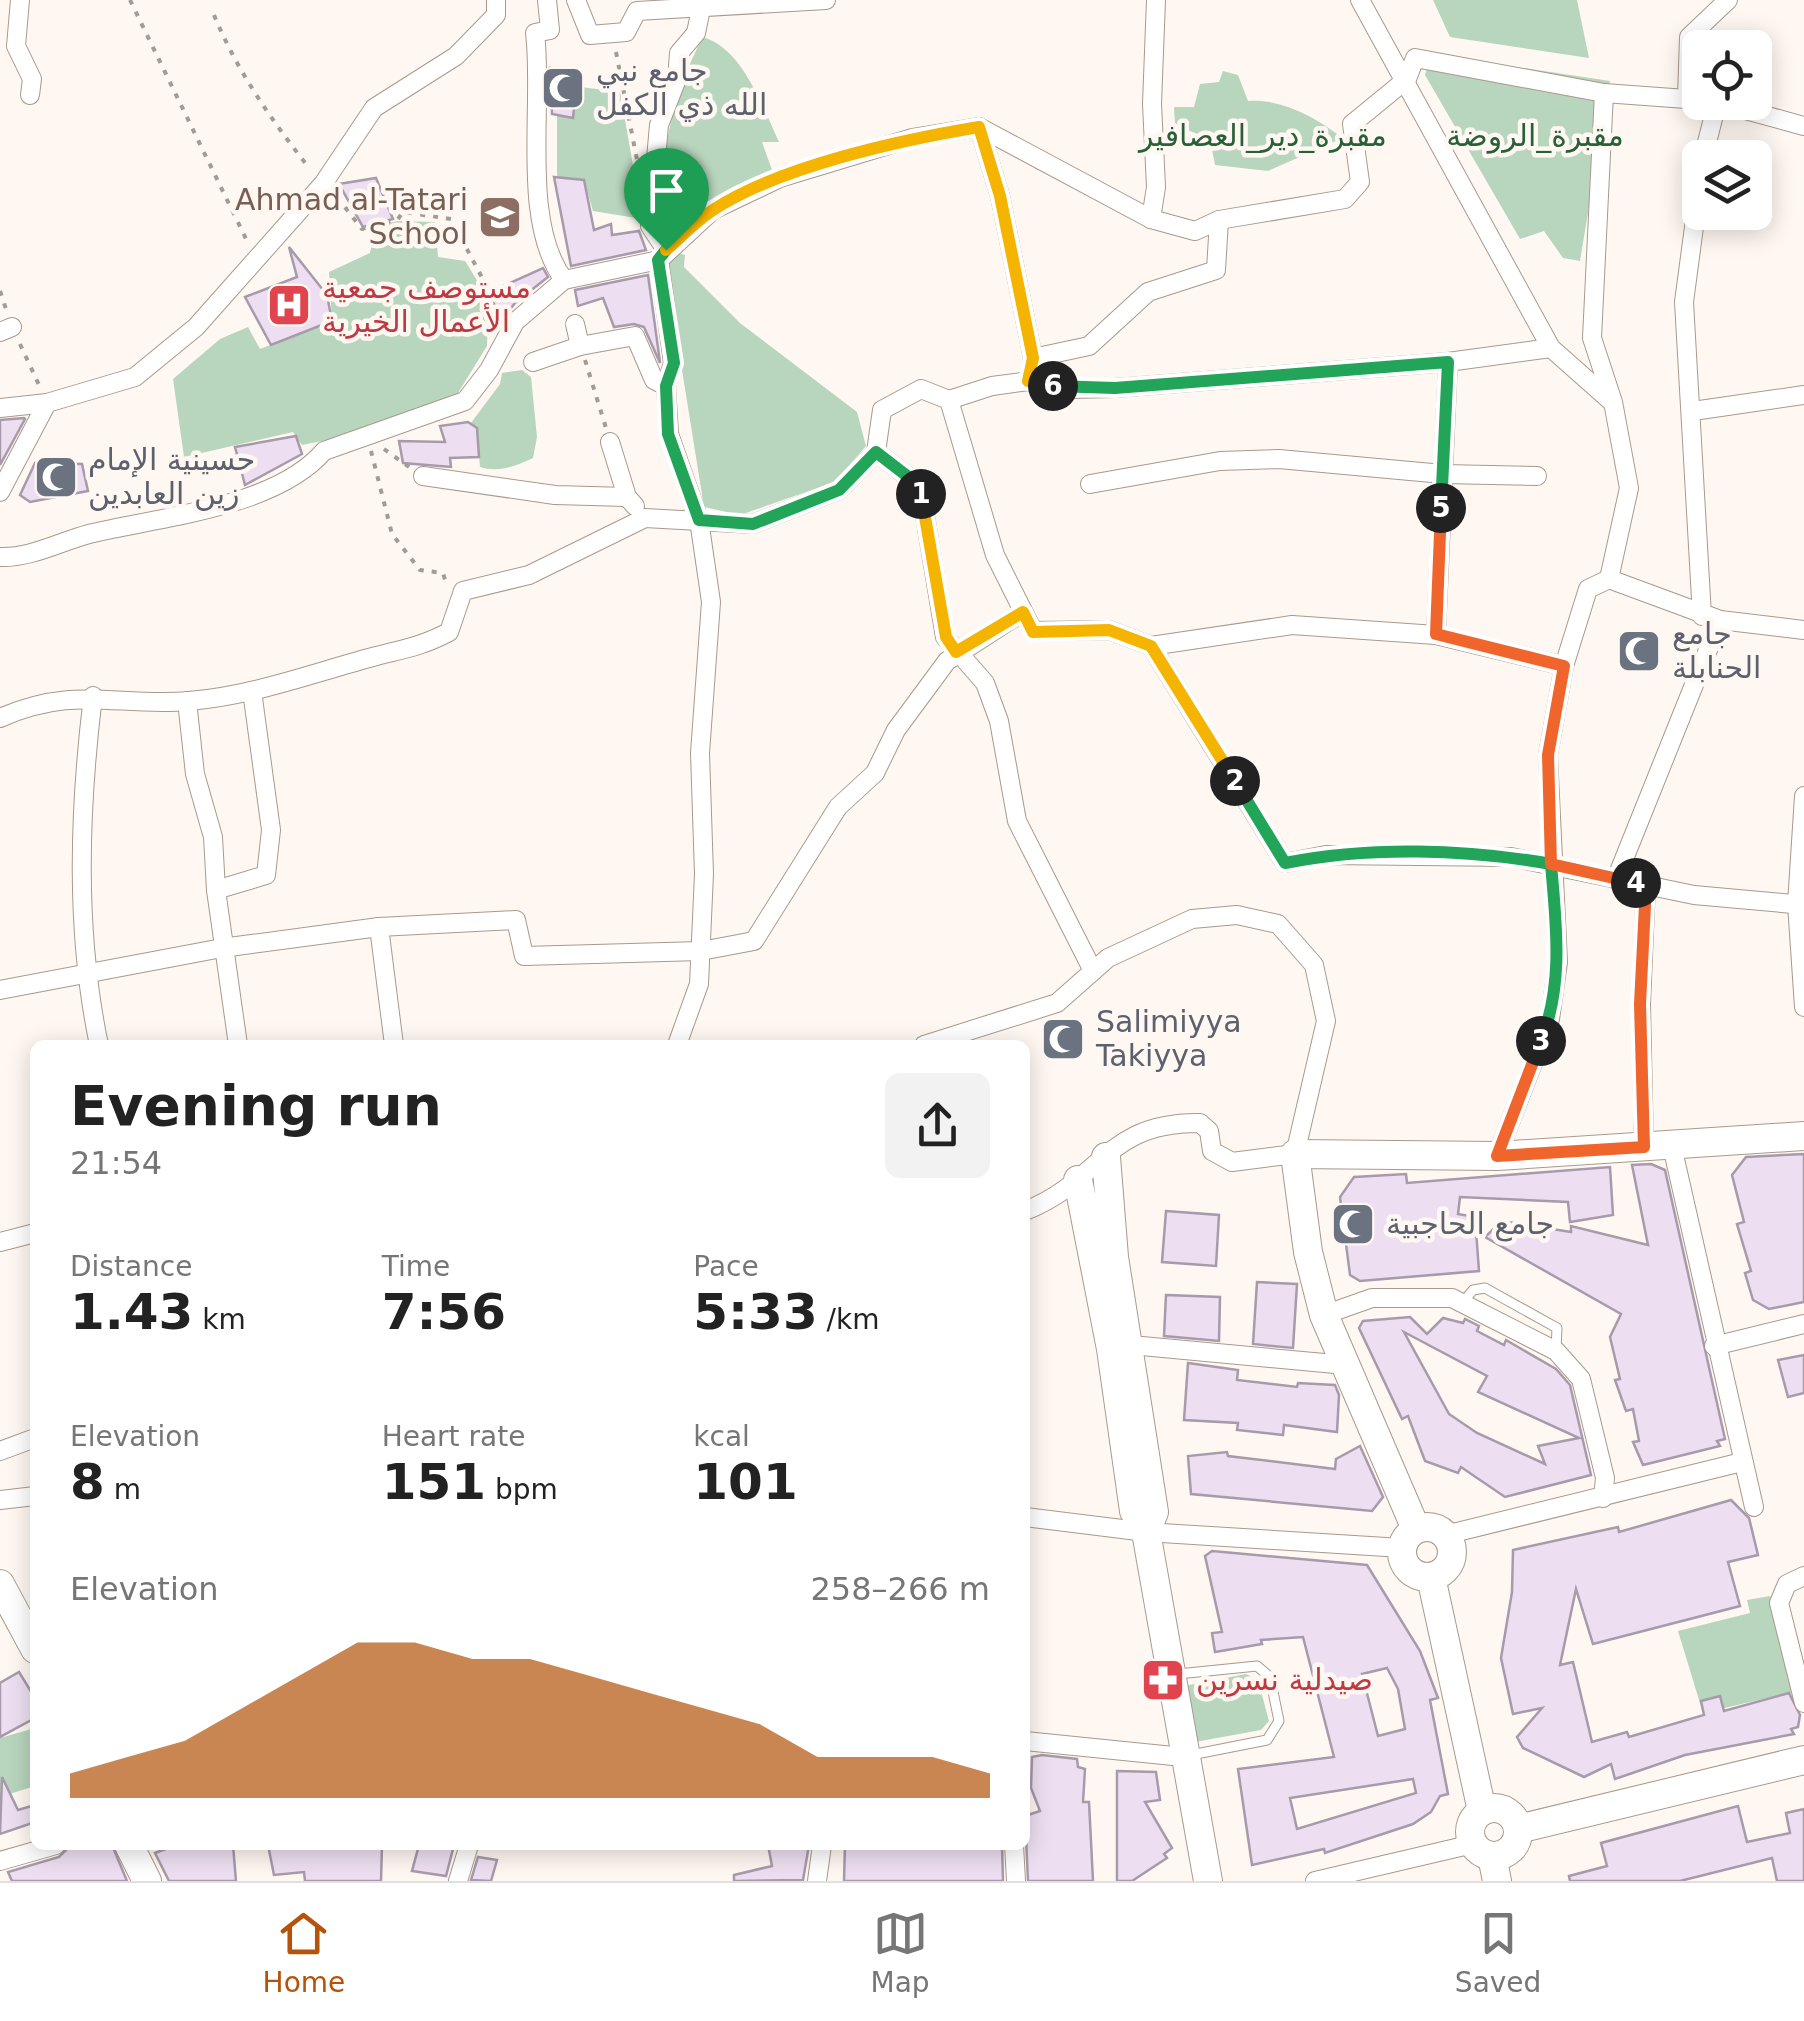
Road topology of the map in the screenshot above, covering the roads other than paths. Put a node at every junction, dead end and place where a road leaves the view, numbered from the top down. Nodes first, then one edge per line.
1 (20, 0) edge
2 (496, 0) edge
3 (547, 0) edge
4 (576, 0) edge
5 (826, 0) edge
6 (1156, 0) edge
7 (1360, 0) edge
8 (1728, 0) edge
9 (702, 4) junction
10 (1696, 30) edge
11 (1407, 79) junction
12 (1604, 93) junction
13 (30, 95) dead end
14 (1682, 98) edge
15 (1772, 118) edge
16 (1804, 126) edge
17 (979, 127) junction
18 (1151, 218) junction
19 (1219, 220) junction
20 (1694, 230) edge
21 (662, 255) junction
22 (564, 280) junction
23 (575, 324) dead end
24 (580, 346) junction
25 (1550, 348) junction
26 (1033, 358) junction
27 (532, 362) dead end
28 (1448, 362) junction
29 (1028, 381) junction
30 (666, 386) junction
31 (1804, 395) edge
32 (950, 400) junction
33 (1613, 402) junction
34 (48, 403) junction
35 (0, 408) edge
36 (1693, 411) junction
37 (610, 442) road end
38 (876, 452) junction
39 (1442, 474) junction
40 (422, 476) road end
41 (1537, 476) dead end
42 (1090, 484) dead end
43 (0, 492) edge
44 (627, 497) junction
45 (644, 518) junction
46 (699, 520) junction
47 (0, 558) edge
48 (1609, 579) junction
49 (1023, 612) junction
50 (1711, 618) junction
51 (1804, 630) edge
52 (1436, 634) junction
53 (1151, 646) junction
54 (956, 652) junction
55 (1564, 666) junction
56 (252, 691) junction
57 (93, 696) junction
58 (187, 701) junction
59 (0, 718) edge
60 (1804, 796) edge
61 (1551, 864) junction
62 (1616, 879) junction
63 (1646, 885) junction
64 (216, 890) junction
65 (1801, 904) edge
66 (379, 928) junction
67 (222, 948) junction
68 (701, 951) junction
69 (1094, 971) junction
70 (84, 976) junction
71 (0, 990) edge
72 (1804, 1007) edge
73 (98, 1040) edge
74 (237, 1040) edge
75 (393, 1040) edge
76 (678, 1040) edge
77 (940, 1040) edge
78 (1804, 1136) edge
79 (1672, 1146) junction
80 (1644, 1147) junction
81 (1295, 1154) junction
82 (1497, 1156) junction
83 (1106, 1157) junction
84 (1078, 1180) junction
85 (1030, 1209) edge
86 (30, 1234) edge
87 (0, 1242) edge
88 (1101, 1244) junction
89 (1324, 1316) junction
90 (1804, 1324) edge
91 (1131, 1346) junction
92 (1714, 1346) junction
93 (1346, 1364) junction
94 (30, 1440) edge
95 (0, 1451) edge
96 (1742, 1462) junction
97 (30, 1497) edge
98 (1603, 1498) junction
99 (0, 1500) edge
100 (1754, 1506) dead end
101 (1030, 1518) edge
102 (1146, 1532) junction
103 (1445, 1535) junction
104 (1409, 1539) junction
105 (1804, 1576) edge
106 (1431, 1577) junction
107 (0, 1585) edge
108 (19, 1635) edge
109 (1168, 1676) junction
110 (1804, 1703) edge
111 (1030, 1742) edge
112 (1183, 1757) junction
113 (1804, 1760) edge
114 (1482, 1811) junction
115 (1518, 1829) junction
116 (38, 1850) edge
117 (132, 1850) edge
118 (467, 1850) edge
119 (821, 1850) edge
120 (1014, 1850) edge
121 (1487, 1860) edge
122 (0, 1861) edge
123 (147, 1881) edge
124 (458, 1881) edge
125 (818, 1881) edge
126 (1016, 1881) edge
127 (1208, 1881) edge
128 (1315, 1881) edge

1 - 13 street
2 - 34 street
3 - 22 street
4 - 9 street
5 - 9 street
6 - 18 street
7 - 11 street
8 - 10 street
9 - 21 street
11 - 12 street
11 - 19 street
11 - 25 street
12 - 14 street
12 - 33 street
15 - 16 street
17 - 18 street
17 - 21 street
17 - 26 street
18 - 19 street
19 - 26 street
20 - 36 street
21 - 22 street
21 - 30 street
22 - 47 street
23 - 24 street
24 - 27 street
24 - 30 street
25 - 28 street
25 - 33 street
26 - 29 street
28 - 29 street
28 - 39 street
29 - 32 street
30 - 46 street
31 - 36 street
32 - 38 street
32 - 49 street
33 - 48 street
34 - 35 street
34 - 43 street
36 - 50 street
37 - 44 street
38 - 46 street
38 - 54 street
39 - 41 street
39 - 42 street
39 - 52 street
40 - 44 street
44 - 45 street
45 - 46 street
45 - 56 street
46 - 68 street
48 - 50 street
48 - 55 street
49 - 53 street
49 - 54 street
50 - 51 street
50 - 62 street
52 - 53 street
52 - 55 street
53 - 61 street
54 - 68 street
54 - 69 street
55 - 61 street
56 - 58 street
56 - 64 street
57 - 58 street
57 - 59 street
57 - 70 street
58 - 64 street
60 - 65 street
61 - 62 street
61 - 82 street
62 - 63 street
63 - 65 street
63 - 80 street
64 - 67 street
65 - 72 street
66 - 67 street
66 - 68 street
66 - 75 street
67 - 70 street
67 - 74 street
68 - 76 street
69 - 77 street
69 - 81 street
70 - 71 street
70 - 73 street
78 - 79 street
79 - 80 street
79 - 92 street
80 - 82 street
81 - 82 street
81 - 83 street
81 - 89 street
83 - 84 street
83 - 88 street
84 - 85 street
84 - 88 street
86 - 87 street
88 - 91 street
88 - 102 street
89 - 93 street
89 - 98 street
90 - 92 street
91 - 93 street
91 - 102 street
92 - 96 street
93 - 104 street
94 - 95 street
96 - 98 street
96 - 100 street
97 - 99 street
98 - 103 street
101 - 102 street
102 - 104 street
102 - 109 street
103 - 104 street
103 - 106 street
104 - 106 street
105 - 110 street
106 - 114 street
107 - 108 street
109 - 112 street
109 - 112 lane
111 - 112 street
112 - 127 street
113 - 115 street
114 - 115 street
114 - 121 street
115 - 121 street
116 - 122 street
117 - 123 street
118 - 124 street
119 - 125 street
120 - 126 street
121 - 128 street

